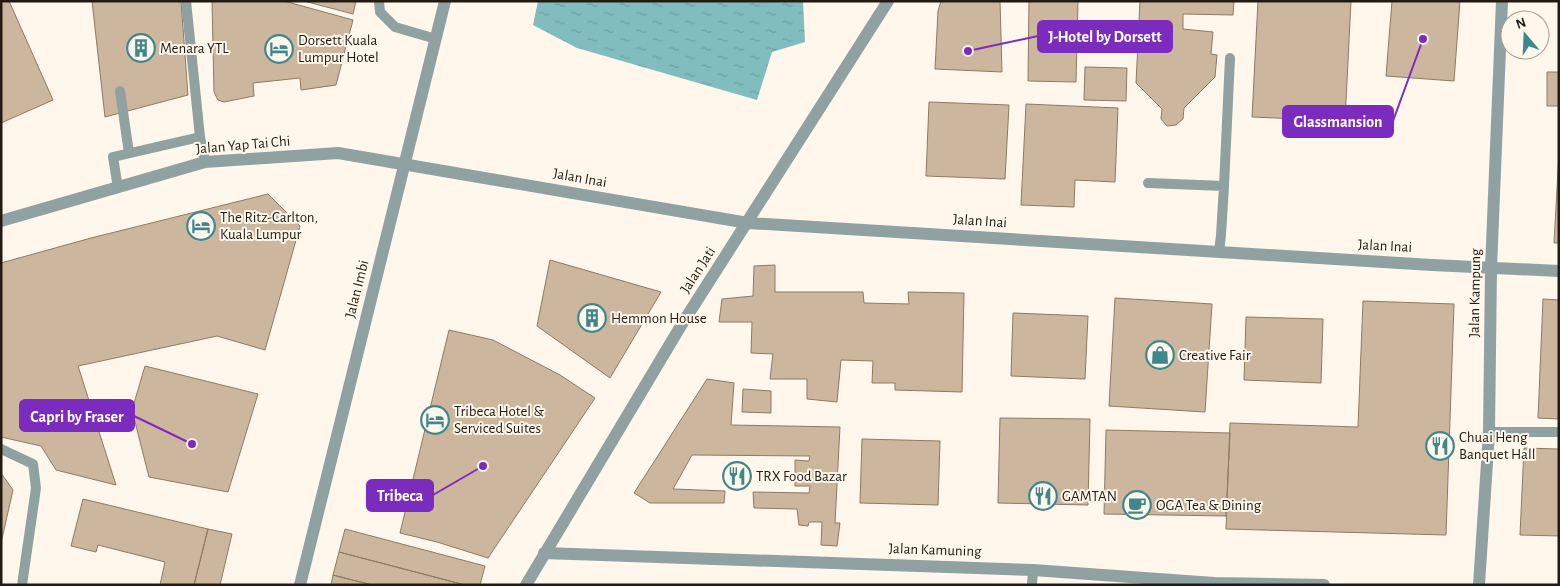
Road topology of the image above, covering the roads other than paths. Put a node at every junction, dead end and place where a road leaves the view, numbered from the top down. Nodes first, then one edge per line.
1 (186, 1) edge
2 (379, 1) edge
3 (445, 1) edge
4 (888, 1) edge
5 (1502, 1) edge
6 (436, 39) junction
7 (1230, 58) dead end
8 (120, 91) dead end
9 (200, 137) junction
10 (129, 153) junction
11 (205, 162) junction
12 (404, 165) junction
13 (1148, 183) dead end
14 (1224, 186) junction
15 (118, 188) junction
16 (1, 221) edge
17 (748, 223) junction
18 (1219, 252) junction
19 (1490, 268) junction
20 (1559, 271) edge
21 (1488, 432) junction
22 (1559, 432) edge
23 (1, 449) edge
24 (544, 553) junction
25 (1033, 570) junction
26 (22, 585) edge
27 (300, 585) edge
28 (526, 585) edge
29 (1032, 585) edge
30 (1324, 585) edge
31 (1479, 585) edge

1 - 9 lane
2 - 6 lane
3 - 6 street, Jalan Imbi
4 - 17 street, Jalan Jati
5 - 19 street, Jalan Kampung
6 - 12 street, Jalan Imbi
7 - 14 lane
8 - 10 lane
9 - 10 lane
9 - 11 lane
10 - 15 lane
11 - 12 street, Jalan Yap Tai Chi
11 - 15 street, Jalan Yap Tai Chi
12 - 17 street, Jalan Inai
12 - 27 street, Jalan Imbi
13 - 14 lane
14 - 18 lane
15 - 16 street, Jalan Yap Tai Chi
17 - 18 street, Jalan Inai
17 - 24 street, Jalan Jati
18 - 19 street, Jalan Inai
19 - 20 street, Jalan Inai
19 - 21 street, Jalan Kampung
21 - 22 lane
21 - 31 street, Jalan Kampung
23 - 26 lane
24 - 25 street, Jalan Kamuning
24 - 28 street, Jalan Jati
25 - 29 lane
25 - 30 street, Jalan Kamuning

